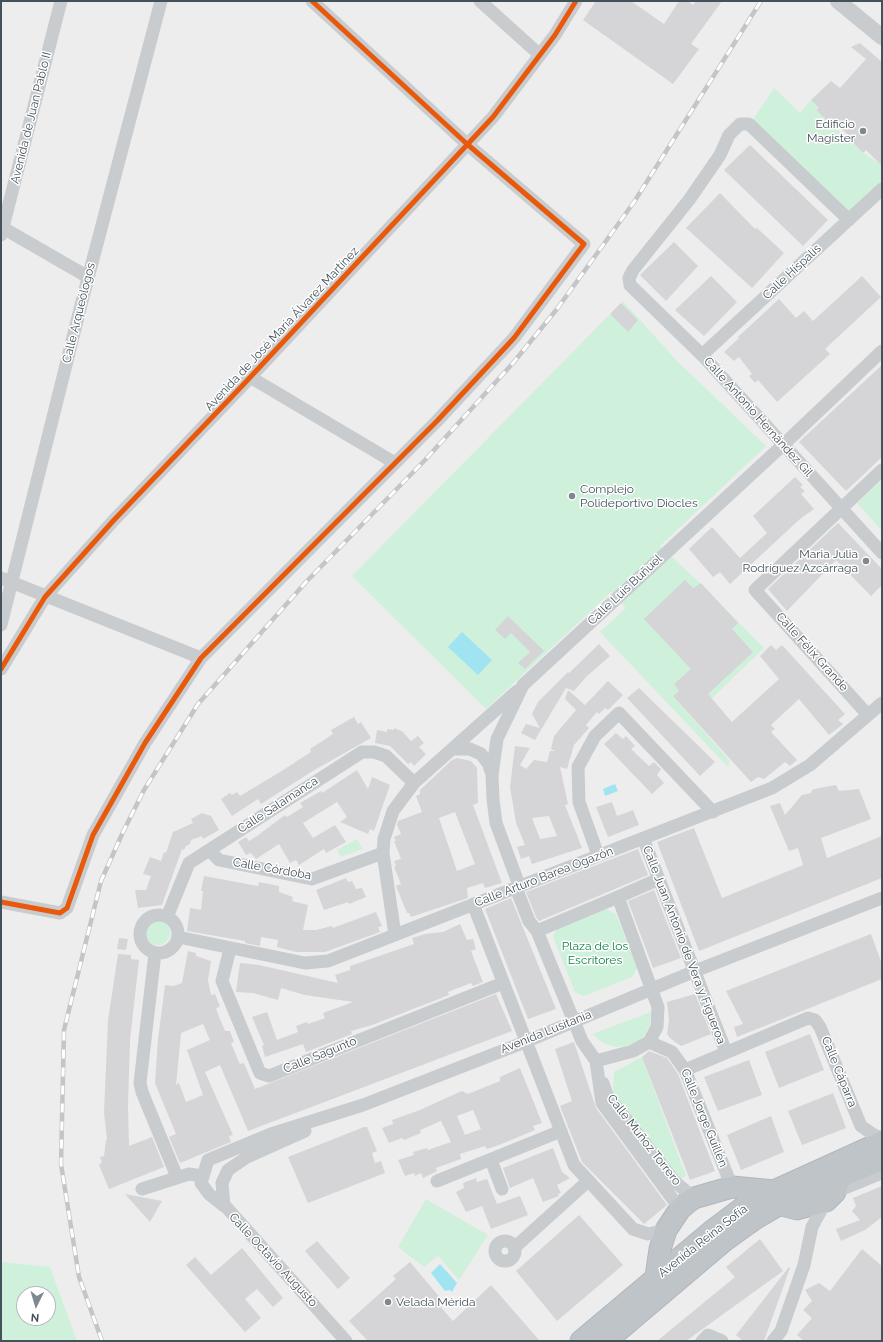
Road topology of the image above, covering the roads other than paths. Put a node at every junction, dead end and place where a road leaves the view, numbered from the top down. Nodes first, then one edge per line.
1 (61, 1) edge
2 (162, 1) edge
3 (312, 1) edge
4 (480, 1) edge
5 (576, 1) edge
6 (838, 1) edge
7 (882, 38) edge
8 (540, 55) junction
9 (467, 144) junction
10 (882, 189) edge
11 (849, 220) junction
12 (2, 232) edge
13 (88, 276) junction
14 (882, 350) edge
15 (702, 355) junction
16 (250, 377) junction
17 (783, 445) junction
18 (395, 463) junction
19 (882, 470) edge
20 (841, 508) junction
21 (882, 553) edge
22 (6, 580) edge
23 (45, 597) junction
24 (1, 625) edge
25 (201, 658) junction
26 (1, 669) edge
27 (523, 686) junction
28 (882, 702) edge
29 (868, 715) junction
30 (452, 749) junction
31 (492, 775) junction
32 (414, 783) junction
33 (713, 812) junction
34 (643, 838) junction
35 (209, 850) junction
36 (383, 853) junction
37 (598, 855) junction
38 (659, 879) junction
39 (519, 885) junction
40 (618, 896) junction
41 (882, 898) edge
42 (1, 902) edge
43 (474, 904) junction
44 (167, 917) junction
45 (537, 931) junction
46 (395, 935) junction
47 (178, 937) junction
48 (230, 949) junction
49 (156, 953) junction
50 (695, 971) junction
51 (503, 983) junction
52 (652, 990) junction
53 (574, 1021) junction
54 (525, 1042) junction
55 (650, 1042) junction
56 (726, 1052) junction
57 (596, 1061) junction
58 (685, 1070) junction
59 (373, 1101) junction
60 (861, 1126) junction
61 (561, 1131) junction
62 (882, 1138) edge
63 (882, 1142) edge
64 (849, 1156) junction
65 (882, 1159) edge
66 (208, 1160) junction
67 (491, 1160) junction
68 (882, 1173) edge
69 (176, 1175) junction
70 (202, 1180) junction
71 (437, 1181) dead end
72 (588, 1181) junction
73 (732, 1187) junction
74 (142, 1189) dead end
75 (502, 1189) dead end
76 (834, 1190) junction
77 (783, 1201) junction
78 (687, 1204) junction
79 (224, 1206) junction
80 (812, 1227) junction
81 (666, 1230) junction
82 (514, 1248) dead end
83 (656, 1277) junction
84 (346, 1341) edge
85 (581, 1341) edge
86 (606, 1341) edge
87 (702, 1341) edge
88 (722, 1341) edge
89 (773, 1341) edge

1 - 12 street, Avenida de Juan Pablo II
2 - 13 street, Calle Arqueólogos
3 - 9 street
4 - 8 street
5 - 8 street, Avenida de José María Álvarez Martínez
6 - 7 street
8 - 9 street, Avenida de José María Álvarez Martínez
9 - 16 street, Avenida de José María Álvarez Martínez
9 - 18 street
10 - 11 street, Calle Híspalis
11 - 15 street, Calle Híspalis
11 - 15 street, Calle Antonio Hernández Gil
12 - 13 street
13 - 22 street, Calle Arqueólogos
14 - 17 street, Calle Luis Buñuel
15 - 17 street, Calle Antonio Hernández Gil
16 - 18 street
16 - 23 street, Avenida de José María Álvarez Martínez
17 - 20 street, Calle Antonio Hernández Gil
17 - 27 street, Calle Luis Buñuel
18 - 25 street
19 - 20 street
20 - 21 street, Calle Antonio Hernández Gil
20 - 29 street, Calle Félix Grande
22 - 23 street
22 - 24 street, Calle Arqueólogos
23 - 25 street
23 - 26 street, Avenida de José María Álvarez Martínez
25 - 42 street
27 - 30 street
27 - 31 street, Calle Luis Buñuel
28 - 29 street, Calle Arturo Barea Ogazón
29 - 33 street, Calle Arturo Barea Ogazón
30 - 31 street
30 - 32 street
31 - 39 street, Calle Luis Buñuel
32 - 35 street, Calle Salamanca
32 - 36 street
33 - 34 street, Calle Arturo Barea Ogazón
33 - 37 street
34 - 37 street, Calle Arturo Barea Ogazón
34 - 38 street, Calle Juan Antonio de Vera y Figueroa
35 - 36 street, Calle Córdoba
35 - 44 street, Calle Salamanca
36 - 46 street
37 - 39 street, Calle Arturo Barea Ogazón
38 - 40 street
38 - 50 street, Calle Juan Antonio de Vera y Figueroa
39 - 43 street, Calle Arturo Barea Ogazón
39 - 45 street
40 - 45 street
40 - 52 street
41 - 50 street, Avenida Lusitania
43 - 46 street, Calle Arturo Barea Ogazón
43 - 51 street
44 - 47 street
44 - 49 street
45 - 53 street
46 - 48 street, Calle Arturo Barea Ogazón
47 - 48 street, Calle Arturo Barea Ogazón
47 - 49 street
48 - 51 street, Calle Sagunto
49 - 69 street
50 - 52 street, Avenida Lusitania
50 - 56 street, Calle Juan Antonio de Vera y Figueroa
51 - 54 street
52 - 53 street, Avenida Lusitania
52 - 55 street
53 - 54 street, Avenida Lusitania
53 - 57 street
54 - 59 street, Avenida Lusitania
54 - 61 street
55 - 57 street
55 - 58 street, Calle Jorge Guillén
56 - 58 street
56 - 60 street, Calle Cáparra
57 - 78 street, Calle Muñoz Torrero
57 - 78 street, Calle Muñoz Torrero
58 - 73 street, Calle Jorge Guillén
59 - 66 street, Avenida Lusitania
59 - 79 street
60 - 62 street
60 - 64 street
61 - 67 street
61 - 72 street
63 - 64 highway, Avenida Reina Sofía
64 - 77 highway, Avenida Reina Sofía
65 - 76 highway, Avenida Reina Sofía
66 - 69 street, Avenida Lusitania
66 - 70 street
67 - 71 street
67 - 75 street
68 - 76 street, Avenida Reina Sofía
69 - 70 street, Avenida Lusitania
69 - 74 street, Avenida Lusitania
70 - 79 street, Calle Octavio Augusto
72 - 81 street
72 - 82 street
73 - 77 highway
73 - 78 highway
76 - 77 highway, Avenida Reina Sofía
76 - 77 highway
76 - 80 street
77 - 80 street
77 - 83 highway, Avenida Reina Sofía
77 - 86 highway, Avenida Reina Sofía
78 - 81 highway
79 - 84 street, Calle Octavio Augusto
80 - 89 street
81 - 83 highway
83 - 85 highway, Avenida Reina Sofía
87 - 88 street

